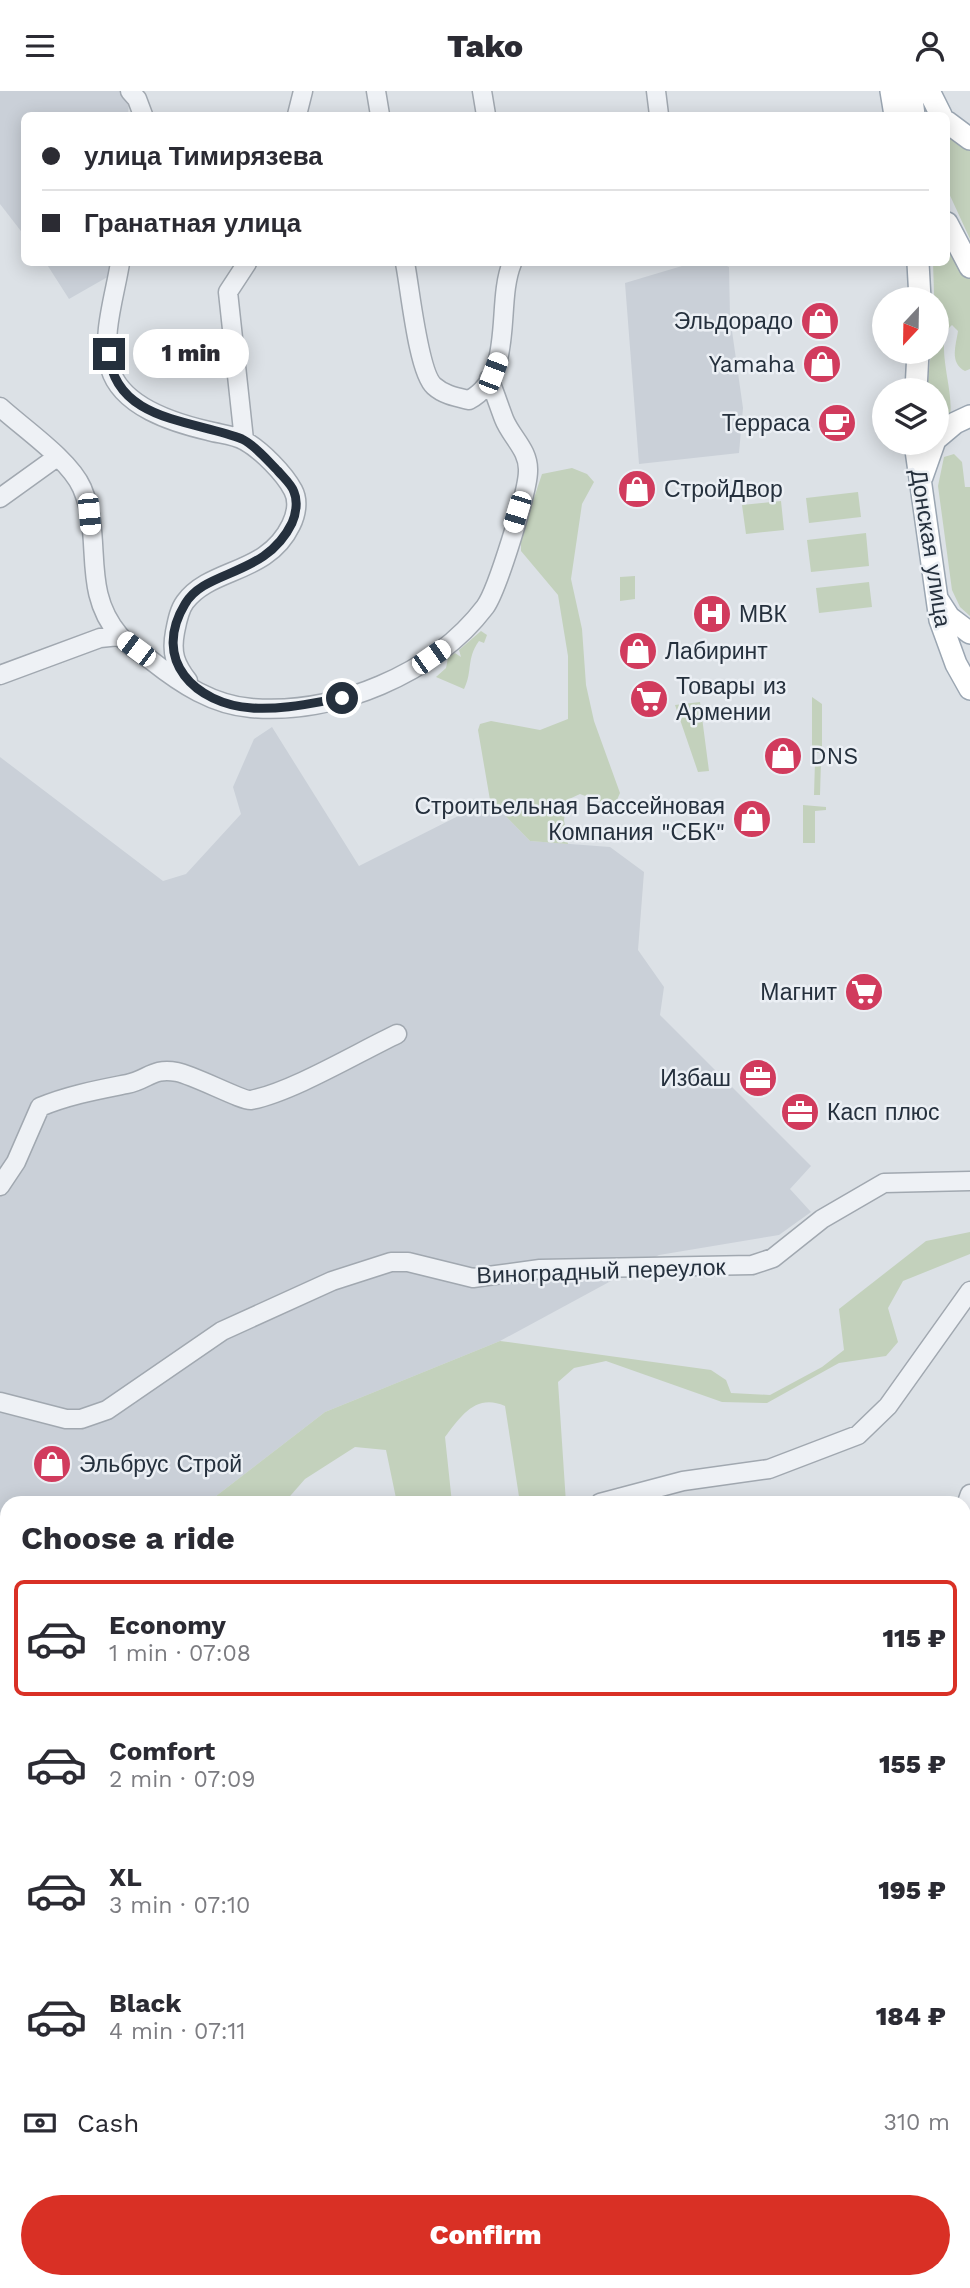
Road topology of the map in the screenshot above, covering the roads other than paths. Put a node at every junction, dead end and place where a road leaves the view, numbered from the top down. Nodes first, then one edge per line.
1 (130, 91) edge
2 (303, 91) edge
3 (376, 91) edge
4 (482, 91) edge
5 (656, 91) edge
6 (891, 91) edge
7 (911, 91) edge
8 (929, 91) edge
9 (142, 112) edge
10 (298, 112) edge
11 (380, 112) edge
12 (486, 112) edge
13 (659, 112) edge
14 (894, 112) edge
15 (914, 112) edge
16 (940, 112) edge
17 (950, 124) edge
18 (970, 139) edge
19 (950, 229) edge
20 (119, 266) edge
21 (245, 266) edge
22 (406, 266) edge
23 (511, 266) edge
24 (918, 266) edge
25 (970, 267) edge
26 (919, 287) edge
27 (489, 379) junction
28 (0, 407) edge
29 (970, 416) edge
30 (949, 428) edge
31 (244, 440) junction
32 (917, 455) edge
33 (928, 455) edge
34 (57, 457) junction
35 (922, 489) junction
36 (0, 498) edge
37 (933, 582) junction
38 (970, 633) edge
39 (119, 636) junction
40 (0, 675) edge
41 (970, 689) edge
42 (209, 698) junction
43 (397, 1034) dead end
44 (970, 1181) edge
45 (0, 1186) edge
46 (970, 1291) edge
47 (0, 1402) edge
48 (626, 1496) edge

1 - 9 street
2 - 10 street
3 - 11 street
4 - 12 street
5 - 13 street
6 - 14 main road
7 - 15 main road
8 - 16 main road
17 - 18 main road
19 - 25 main road
20 - 31 street
21 - 31 street
22 - 27 street
23 - 27 street
24 - 26 main road
27 - 42 street
28 - 34 street
29 - 30 main road
31 - 42 street
32 - 35 main road, Донская улица
33 - 35 main road
34 - 36 street
34 - 39 street
35 - 37 main road, Донская улица
37 - 38 main road
37 - 41 main road, Донская улица
39 - 40 street
39 - 42 street
43 - 45 street
44 - 47 street, Виноградный переулок
46 - 48 street

